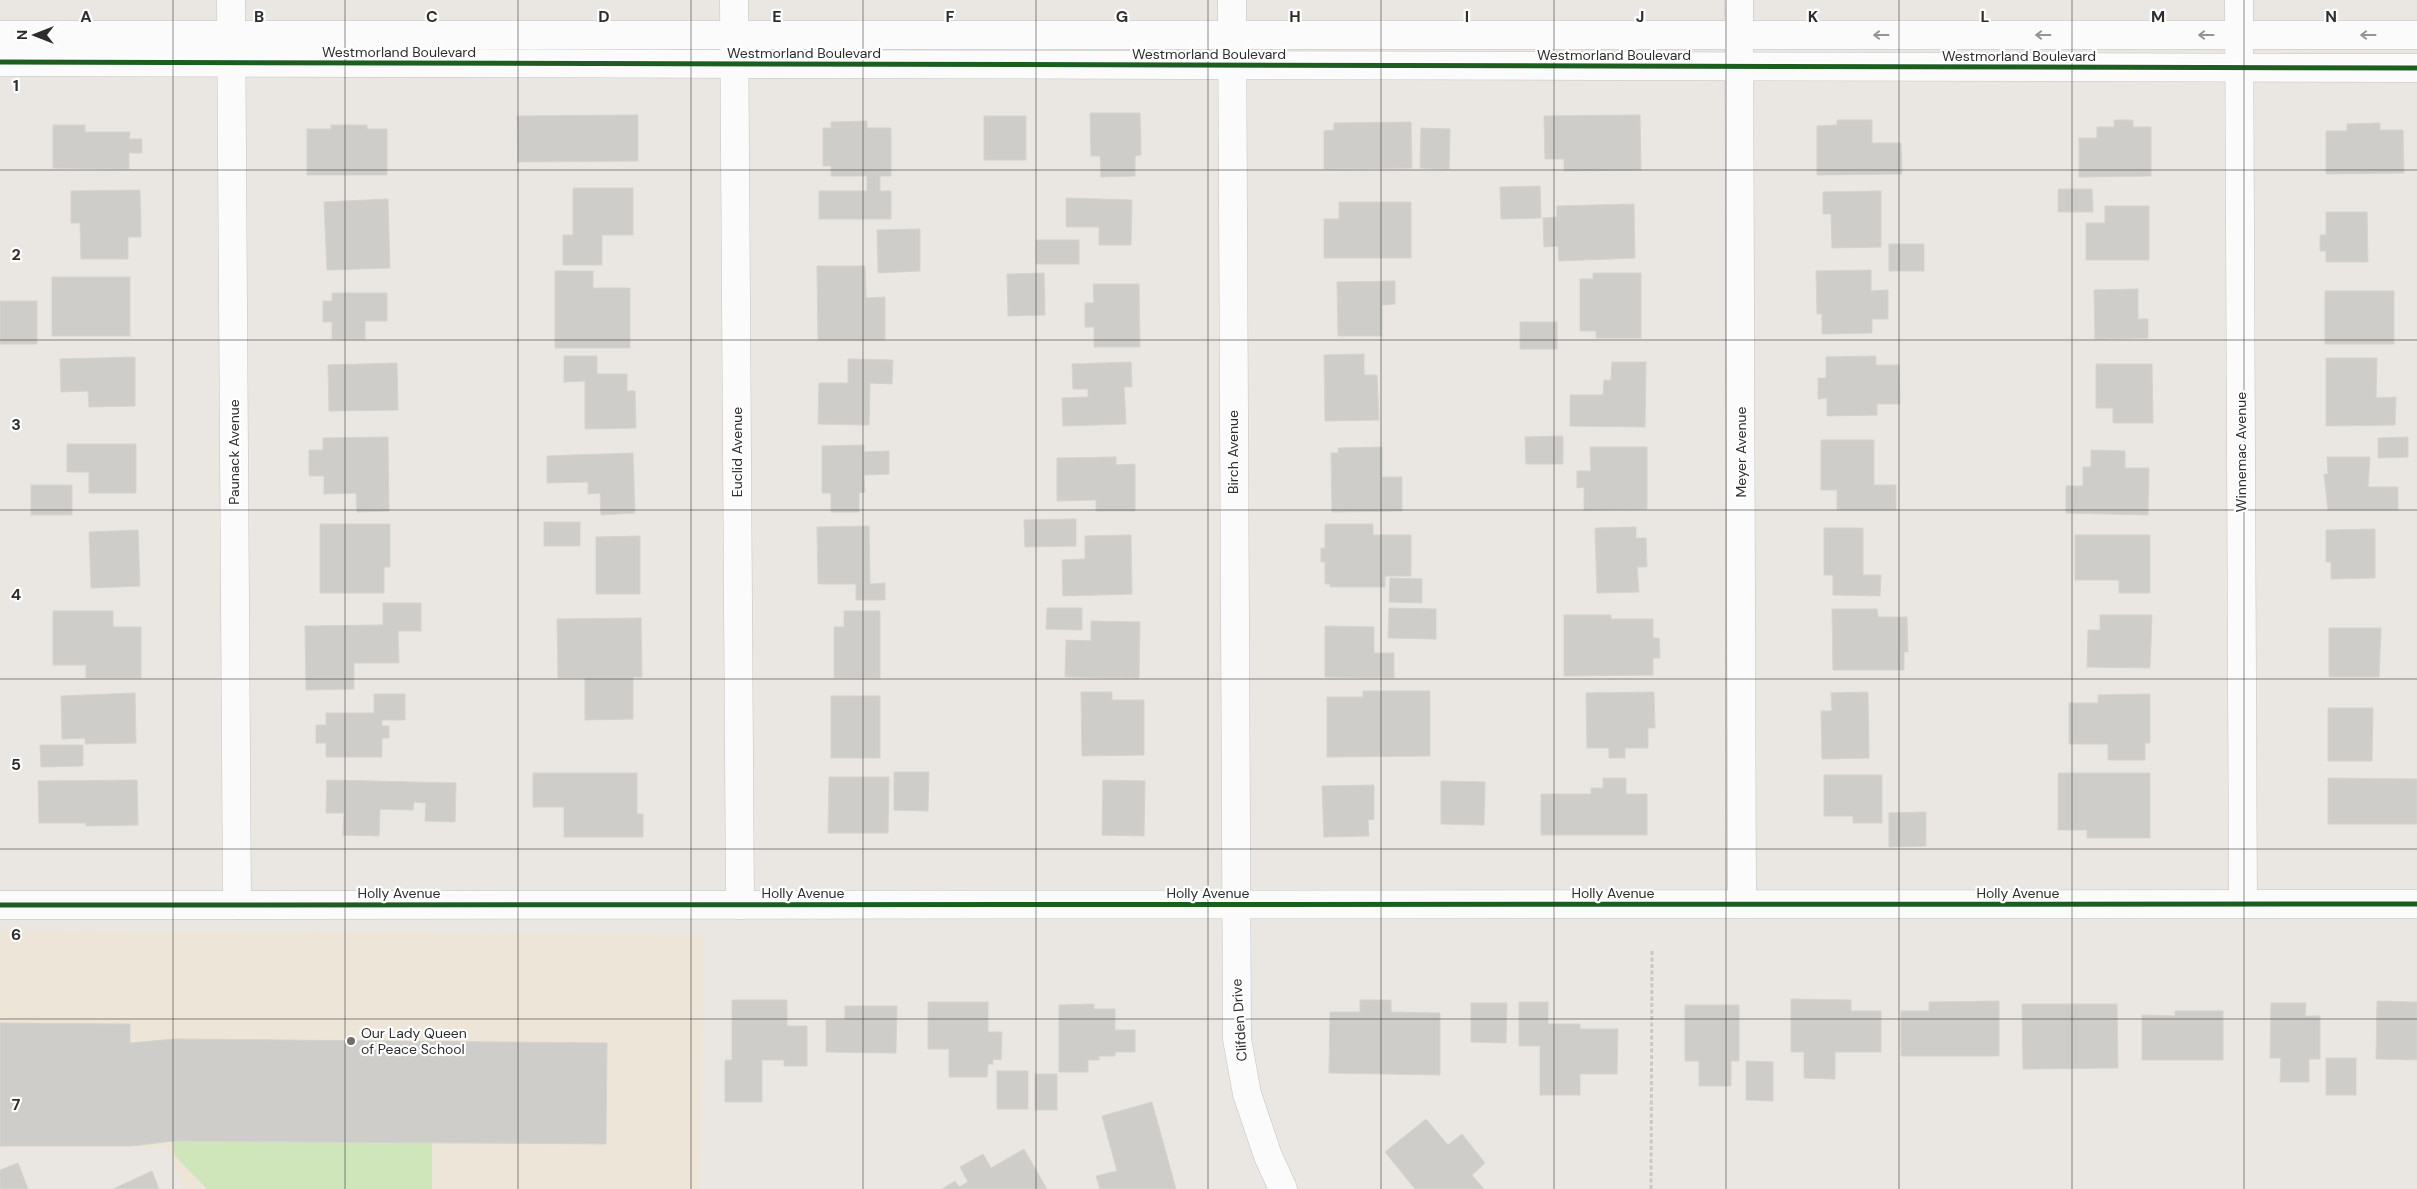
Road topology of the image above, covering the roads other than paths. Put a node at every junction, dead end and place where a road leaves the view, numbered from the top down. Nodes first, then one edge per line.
1 (231, 0) edge
2 (734, 0) edge
3 (1232, 0) edge
4 (1739, 0) edge
5 (2239, 0) edge
6 (0, 34) edge
7 (231, 34) junction
8 (734, 34) junction
9 (1232, 35) junction
10 (1739, 35) junction
11 (2239, 35) junction
12 (2417, 35) edge
13 (0, 62) edge
14 (232, 63) junction
15 (734, 64) junction
16 (1232, 65) junction
17 (1739, 66) junction
18 (2240, 68) junction
19 (2417, 68) edge
20 (1235, 904) junction
21 (1742, 904) junction
22 (2243, 904) junction
23 (2417, 904) edge
24 (0, 905) edge
25 (237, 905) junction
26 (740, 905) junction
27 (1283, 1189) edge

1 - 7 street, Paunack Avenue
2 - 8 street, Euclid Avenue
3 - 9 street, Birch Avenue
4 - 10 street, Meyer Avenue
5 - 11 street, Winnemac Avenue
6 - 7 street, Westmorland Boulevard
7 - 8 street, Westmorland Boulevard
7 - 14 street, Paunack Avenue
8 - 9 street, Westmorland Boulevard
8 - 15 street, Euclid Avenue
9 - 10 street, Westmorland Boulevard
9 - 16 street, Birch Avenue
11 -> 10 street, Westmorland Boulevard
10 - 17 street, Meyer Avenue
12 -> 11 street, Westmorland Boulevard
11 - 18 street, Winnemac Avenue
13 - 14 street, Westmorland Boulevard
14 - 15 street, Westmorland Boulevard
14 - 25 street, Paunack Avenue
15 - 16 street, Westmorland Boulevard
15 - 26 street, Euclid Avenue
16 - 17 street, Westmorland Boulevard
16 - 20 street, Birch Avenue
17 - 18 street, Westmorland Boulevard
17 - 21 street, Meyer Avenue
18 - 19 street, Westmorland Boulevard
18 - 22 street, Winnemac Avenue
20 - 21 street, Holly Avenue
20 - 26 street, Holly Avenue
20 - 27 street, Clifden Drive
21 - 22 street, Holly Avenue
22 - 23 street, Holly Avenue
24 - 25 street, Holly Avenue
25 - 26 street, Holly Avenue

